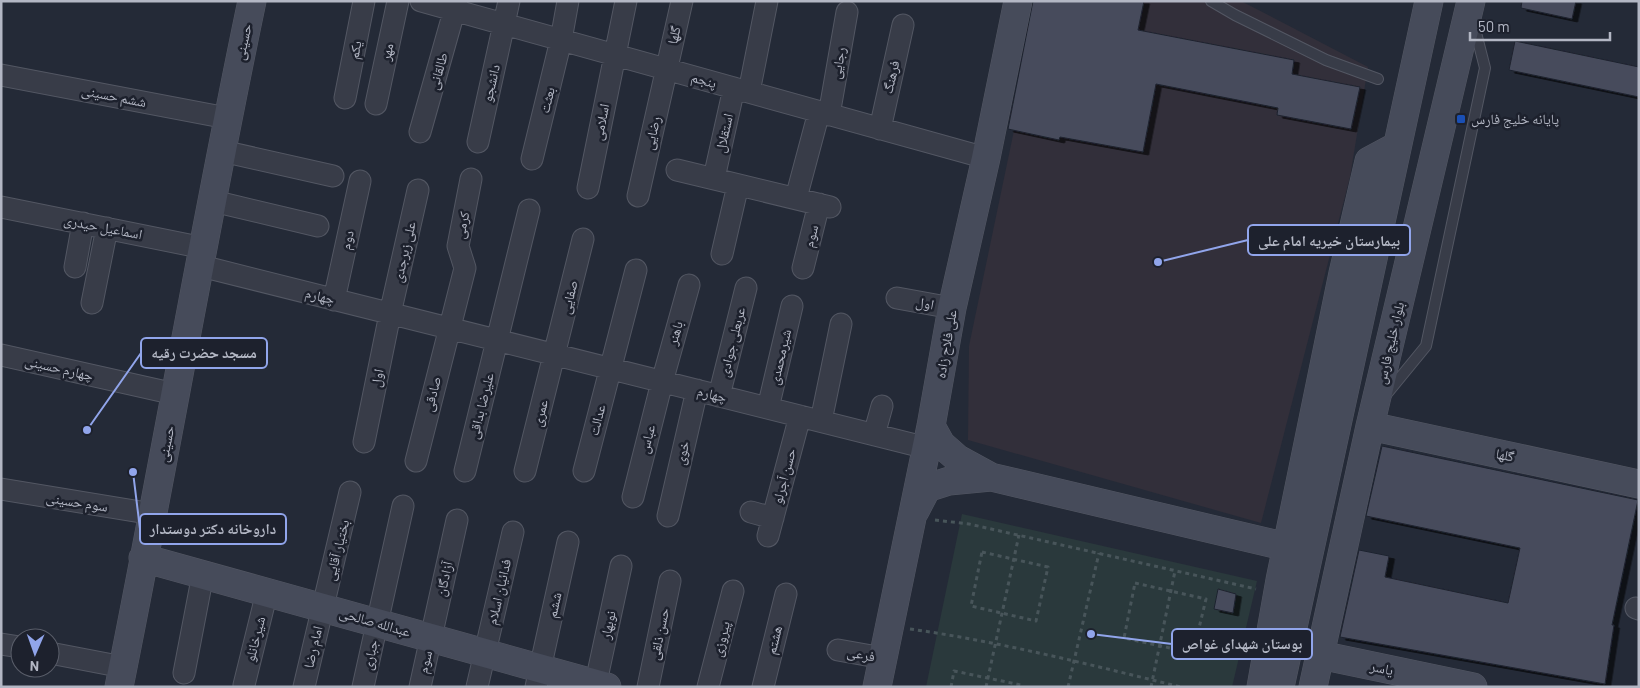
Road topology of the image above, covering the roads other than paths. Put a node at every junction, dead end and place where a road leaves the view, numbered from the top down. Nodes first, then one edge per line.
1 (252, 1) edge
2 (364, 1) edge
3 (398, 1) edge
4 (421, 1) edge
5 (509, 1) edge
6 (568, 1) edge
7 (626, 1) edge
8 (682, 1) edge
9 (768, 1) edge
10 (1018, 1) edge
11 (1211, 1) edge
12 (1429, 1) edge
13 (1470, 4) edge
14 (456, 6) edge
15 (847, 12) dead end
16 (504, 24) junction
17 (903, 25) dead end
18 (561, 40) junction
19 (614, 55) junction
20 (666, 70) junction
21 (1, 75) edge
22 (1378, 79) dead end
23 (741, 90) junction
24 (346, 98) dead end
25 (376, 104) dead end
26 (824, 113) junction
27 (227, 118) junction
28 (880, 129) junction
29 (420, 132) dead end
30 (478, 142) dead end
31 (1397, 146) junction
32 (222, 151) junction
33 (986, 158) junction
34 (532, 159) dead end
35 (677, 170) dead end
36 (333, 176) dead end
37 (714, 178) junction
38 (471, 179) dead end
39 (360, 181) dead end
40 (738, 185) junction
41 (588, 188) dead end
42 (418, 190) dead end
43 (638, 196) dead end
44 (796, 198) junction
45 (213, 201) junction
46 (1, 207) edge
47 (529, 210) dead end
48 (83, 224) junction
49 (318, 226) dead end
50 (107, 228) junction
51 (583, 239) dead end
52 (722, 254) dead end
53 (202, 257) junction
54 (75, 267) dead end
55 (803, 268) dead end
56 (636, 270) dead end
57 (689, 285) dead end
58 (746, 288) dead end
59 (897, 298) dead end
60 (334, 300) junction
61 (92, 303) dead end
62 (792, 306) dead end
63 (952, 308) junction
64 (390, 314) junction
65 (841, 324) dead end
66 (449, 328) junction
67 (497, 340) junction
68 (1, 355) edge
69 (555, 355) junction
70 (610, 368) junction
71 (662, 382) junction
72 (697, 390) junction
73 (175, 394) junction
74 (719, 396) junction
75 (882, 406) dead end
76 (768, 408) junction
77 (800, 416) junction
78 (1372, 418) junction
79 (821, 421) junction
80 (874, 435) junction
81 (929, 437) junction
82 (364, 442) dead end
83 (416, 460) dead end
84 (465, 471) dead end
85 (525, 471) dead end
86 (584, 471) dead end
87 (991, 478) junction
88 (1639, 484) edge
89 (1, 489) edge
90 (350, 492) dead end
91 (633, 497) dead end
92 (403, 506) dead end
93 (751, 512) dead end
94 (152, 514) junction
95 (668, 516) dead end
96 (912, 517) junction
97 (457, 520) dead end
98 (512, 532) dead end
99 (568, 542) dead end
100 (1287, 547) junction
101 (143, 558) junction
102 (621, 566) dead end
103 (203, 574) junction
104 (670, 581) dead end
105 (733, 591) dead end
106 (267, 592) junction
107 (786, 594) dead end
108 (323, 608) junction
109 (377, 623) junction
110 (431, 638) junction
111 (838, 650) dead end
112 (486, 653) junction
113 (1320, 655) junction
114 (60, 656) edge
115 (883, 658) junction
116 (184, 673) dead end
117 (121, 677) edge
118 (539, 678) edge
119 (244, 685) dead end
120 (599, 686) edge
121 (304, 687) edge
122 (363, 687) edge
123 (420, 687) edge
124 (477, 687) edge
125 (648, 687) edge
126 (708, 687) edge
127 (763, 687) edge
128 (877, 687) edge
129 (1261, 687) edge
130 (1280, 687) edge
131 (1313, 687) edge
132 (1473, 687) edge

1 - 27 street, حسینی
2 - 24 street, یکم
3 - 25 street, مهر
4 - 14 street, پنجم
5 - 16 street
6 - 18 street, بعثت
7 - 19 street, اسلامی
8 - 20 street, گلها
9 - 23 street, استقلال
10 - 33 street, علی فلاح زاده
11 - 22 lane
12 - 31 street
13 - 78 street, بلوار خلیج فارس
13 - 78 lane
14 - 16 street, پنجم
14 - 29 street, طالقانی
15 - 26 street, رجایی
16 - 18 street, پنجم
16 - 30 street, دانشجو
17 - 28 street, فرهنگ
18 - 19 street, پنجم
18 - 34 street, بعثت
19 - 20 street, پنجم
19 - 41 street, اسلامی
20 - 23 street, پنجم
20 - 43 street, رضایی
21 - 27 street, ششم حسینی
23 - 26 street, پنجم
23 - 37 street, استقلال
26 - 28 street, پنجم
26 - 44 street
27 - 32 street, حسینی
28 - 33 street, پنجم
31 - 100 street
31 - 130 street
32 - 36 street
32 - 45 street, حسینی
33 - 63 street, علی فلاح زاده
35 - 37 street
37 - 40 street
38 - 66 street, کرمی
39 - 60 street, دوم
40 - 44 street
40 - 52 street
42 - 64 street, علی زبرجدی
44 - 55 street, سوم
45 - 49 street
45 - 53 street, حسینی
46 - 48 street, اسماعیل حیدری
47 - 67 street
48 - 50 street, اسماعیل حیدری
48 - 54 street
50 - 53 street, اسماعیل حیدری
50 - 61 street
51 - 69 street, صفایی
53 - 60 street, چهارم
53 - 73 street, حسینی
56 - 70 street
57 - 71 street, باهنر
58 - 74 street, عربعلی جوادی
59 - 63 street, اول
60 - 64 street, چهارم
62 - 76 street, شیرمحمدی
63 - 81 street, علی فلاح زاده
64 - 66 street, چهارم
64 - 82 street, اول
65 - 79 street
66 - 67 street, چهارم
66 - 83 street, صادقی
67 - 69 street, چهارم
67 - 84 street, علیرضا بداقی
68 - 73 street, چهارم حسینی
69 - 70 street, چهارم
69 - 85 street, عمری
70 - 71 street, چهارم
70 - 86 street, عدالت
71 - 72 street, چهارم
71 - 91 street, عباس
72 - 74 street, چهارم
72 - 95 street, خوی
73 - 94 street, حسینی
74 - 76 street, چهارم
75 - 80 street
76 - 77 street, چهارم
77 - 79 street, چهارم
77 - 93 street, حسن آجرلو
78 - 88 street, گلها
78 - 113 street, بلوار خلیج فارس
79 - 80 street, چهارم
80 - 81 street, چهارم
81 - 87 street
81 - 96 street, علی فلاح زاده
87 - 96 street
87 - 100 street
89 - 94 street, سوم حسینی
90 - 108 street, بختیار آقایی
92 - 109 street
94 - 101 street, حسینی
96 - 115 street, علی فلاح زاده
97 - 110 street, آزادگان
98 - 112 street, فدائیان اسلام
99 - 118 street, ششم
100 - 129 street
101 - 103 street, عبدالله صالحی
101 - 117 street, حسینی
102 - 120 street, نوبهار
103 - 106 street, عبدالله صالحی
103 - 116 street
104 - 125 street, حسن ذلقی
105 - 126 street, پیروزی
106 - 108 street, عبدالله صالحی
106 - 119 street, شیرخانلو
107 - 127 street, هشتم
108 - 109 street, عبدالله صالحی
108 - 121 street, امام رضا
109 - 110 street, عبدالله صالحی
109 - 122 street, جباری
110 - 112 street, عبدالله صالحی
110 - 123 street, سوم
111 - 115 street, فرعی
112 - 118 street, عبدالله صالحی
112 - 124 street, فدائیان اسلام
113 - 131 street, بلوار خلیج فارس
113 - 132 street, یاسر
114 - 117 street
115 - 128 street, علی فلاح زاده
118 - 120 street, عبدالله صالحی

